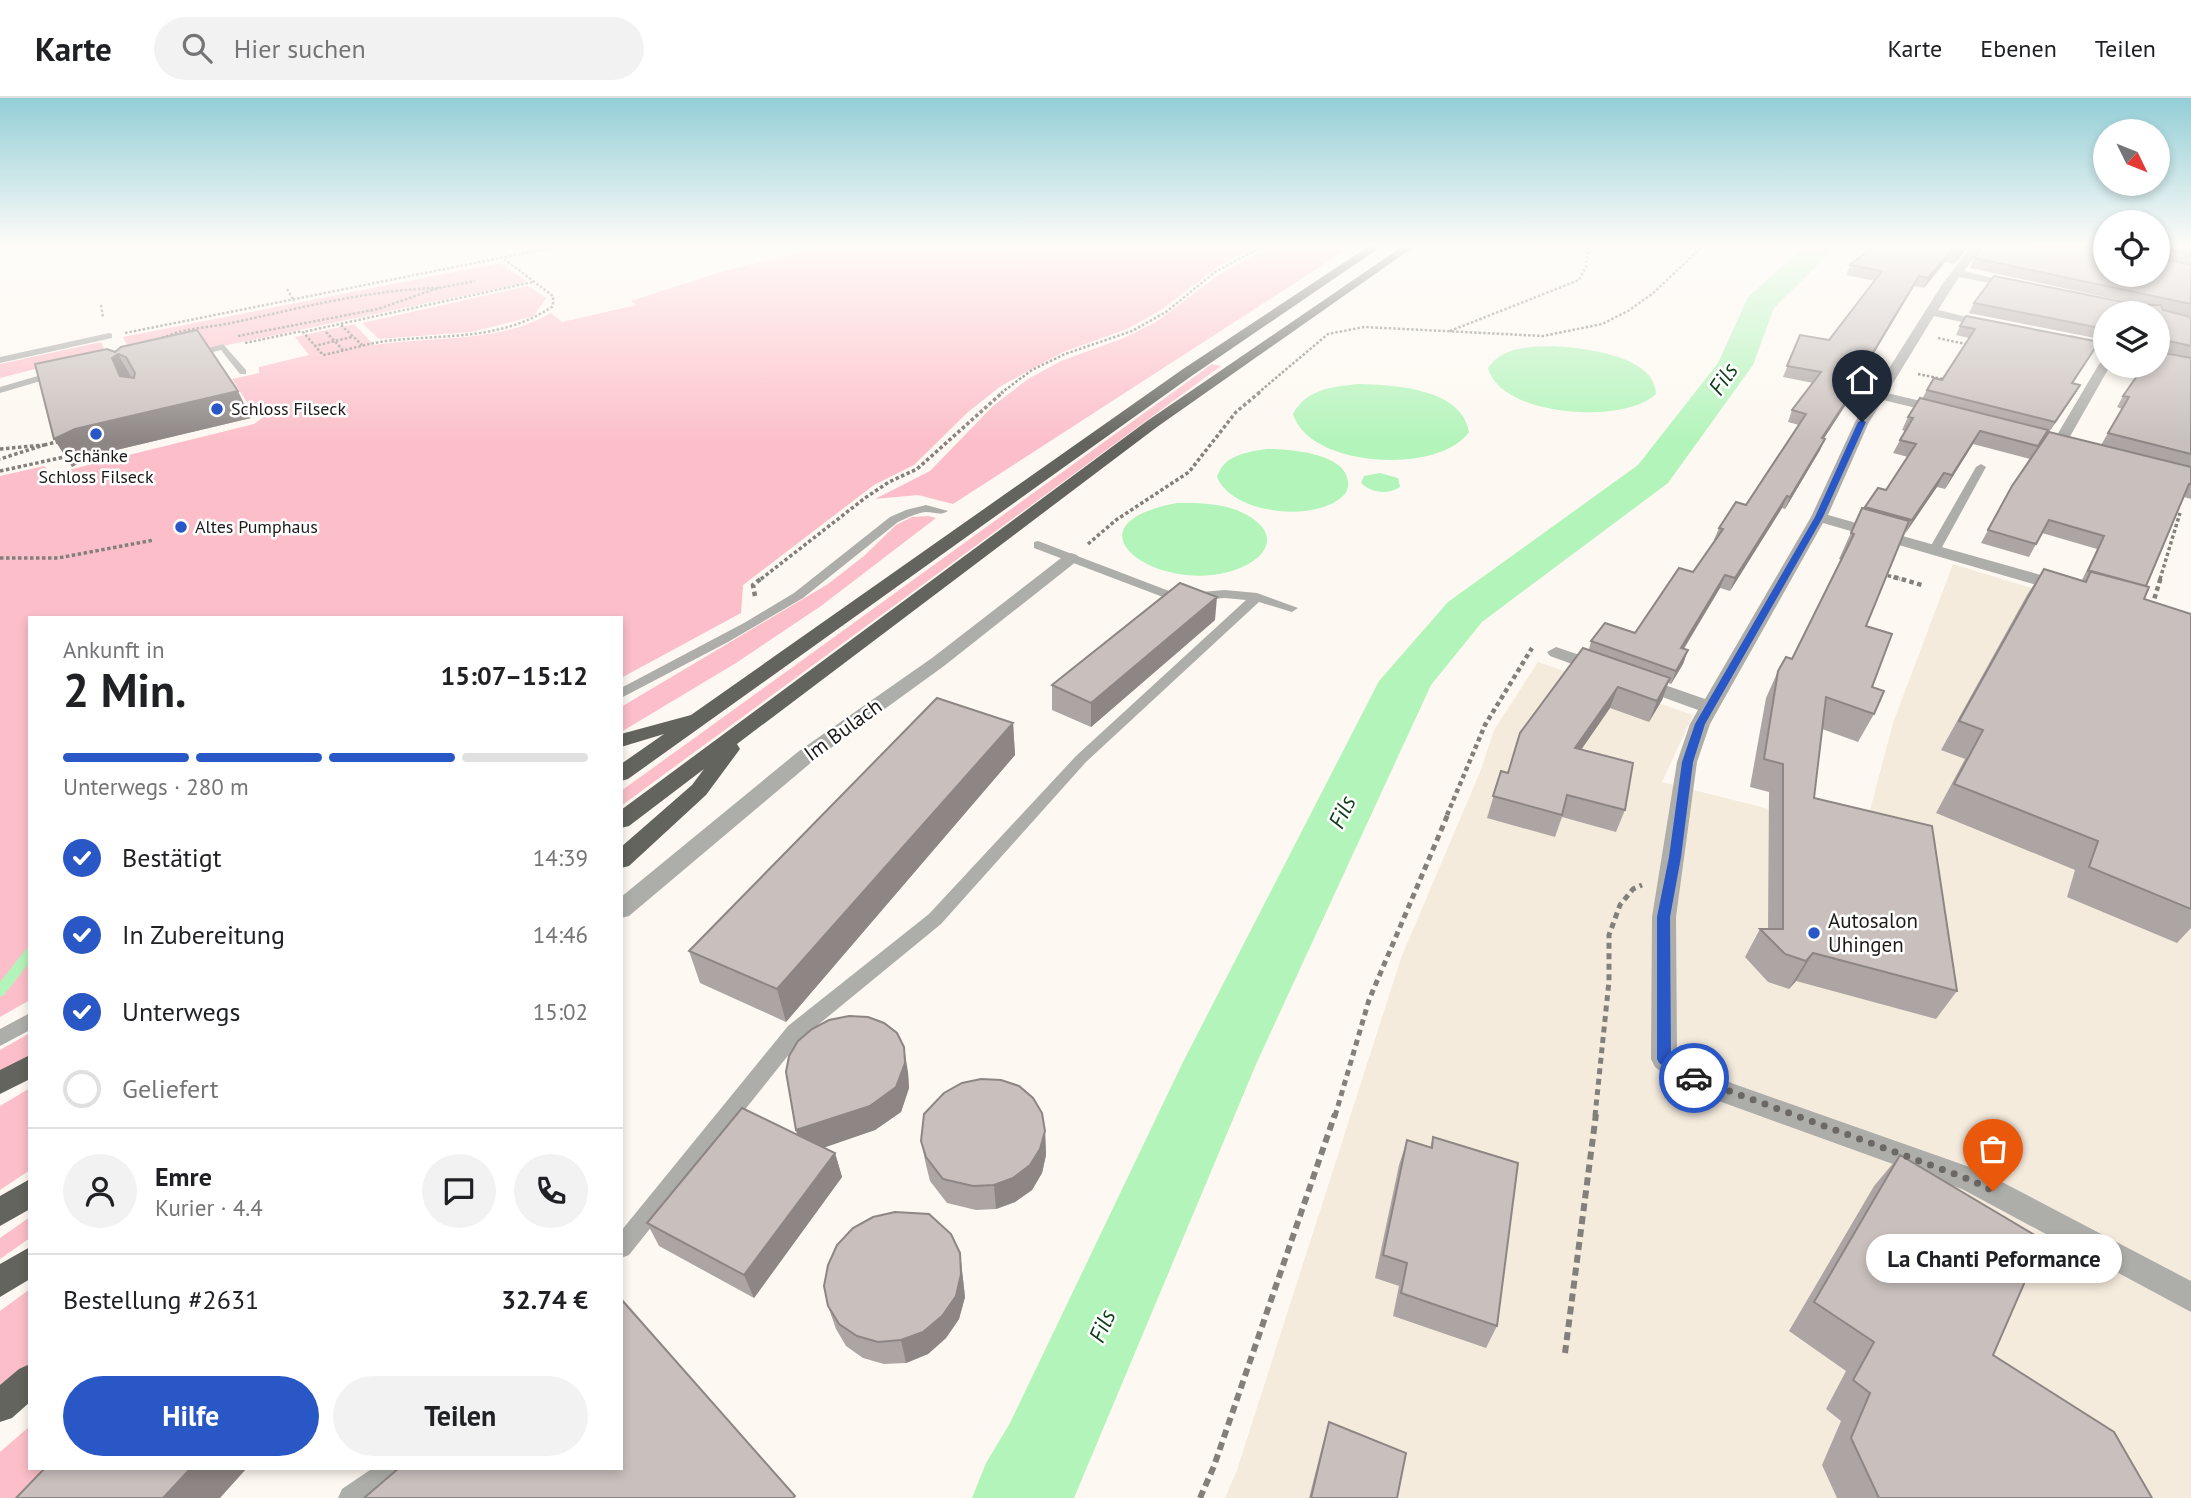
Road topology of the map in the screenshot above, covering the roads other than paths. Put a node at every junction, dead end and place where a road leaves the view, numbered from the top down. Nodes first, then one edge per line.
1 (1279, 311) edge
2 (1316, 311) edge
3 (1930, 312) joint
4 (1998, 325) edge
5 (109, 336) road end
6 (2052, 336) edge
7 (2093, 344) edge
8 (174, 358) edge
9 (0, 360) edge
10 (66, 371) edge
11 (243, 372) dead end
12 (2095, 378) edge
13 (0, 390) edge
14 (1879, 395) junction
15 (1962, 415) edge
16 (2081, 446) edge
17 (1981, 467) dead end
18 (942, 511) dead end
19 (1819, 517) junction
20 (1038, 545) dead end
21 (1935, 549) junction
22 (1071, 558) junction
23 (2076, 591) edge
24 (1257, 597) junction
25 (1292, 608) dead end
26 (1556, 652) road end
27 (623, 693) edge
28 (1710, 708) junction
29 (706, 714) junction
30 (744, 729) junction
31 (623, 740) edge
32 (623, 773) edge
33 (623, 820) edge
34 (623, 858) edge
35 (623, 908) edge
36 (28, 1022) edge
37 (0, 1038) edge
38 (28, 1067) edge
39 (0, 1083) edge
40 (28, 1193) edge
41 (0, 1213) edge
42 (623, 1246) edge
43 (28, 1262) edge
44 (0, 1282) edge
45 (2191, 1297) edge
46 (28, 1382) edge
47 (0, 1406) edge
48 (393, 1470) edge
49 (351, 1498) edge

1 - 29 highway
2 - 30 highway
3 - 4 street
3 - 14 street
5 - 9 lane
6 - 7 street
8 - 11 lane
10 - 13 lane
12 - 16 street
14 - 15 street
14 - 19 street
17 - 21 lane
18 - 27 lane
19 - 21 street
19 - 28 street
20 - 22 lane
21 - 23 street
22 - 24 lane
22 - 35 street, Im Bulach
24 - 25 lane
24 - 42 lane
26 - 28 street
28 - 45 street
29 - 31 highway
29 - 32 highway
30 - 33 highway
30 - 34 highway
36 - 37 lane
38 - 39 highway
40 - 41 highway
43 - 44 highway
46 - 47 highway
48 - 49 lane

